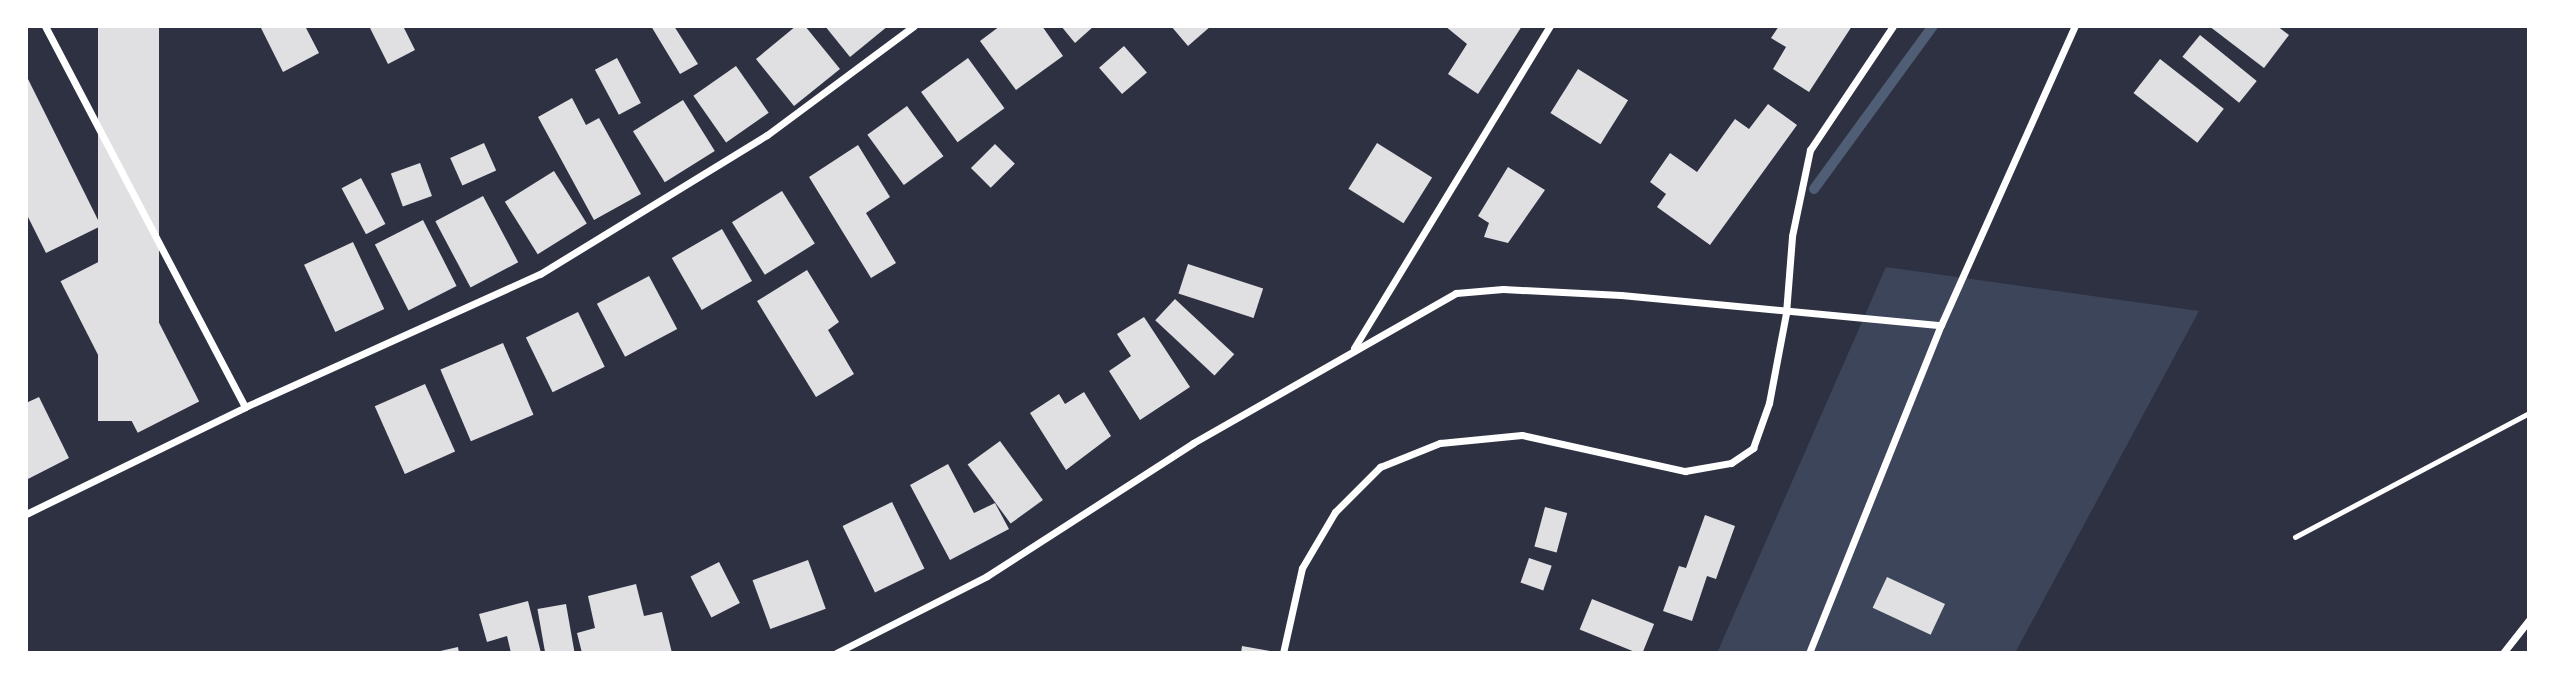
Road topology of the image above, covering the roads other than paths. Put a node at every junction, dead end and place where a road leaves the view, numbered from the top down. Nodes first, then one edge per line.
1 (45, 26) edge
2 (914, 26) edge
3 (1550, 26) edge
4 (1893, 26) edge
5 (2076, 26) edge
6 (1786, 313) junction
7 (1941, 325) junction
8 (1354, 349) junction
9 (245, 407) junction
10 (26, 514) edge
11 (2529, 620) edge
12 (836, 653) edge
13 (1283, 653) edge
14 (1809, 653) edge
15 (2503, 653) edge

1 - 9 street
2 - 9 street
3 - 8 street
4 - 6 street
5 - 7 street
6 - 7 street
6 - 8 street
6 - 13 street
7 - 14 street
8 - 12 street
9 - 10 street
11 - 15 street

